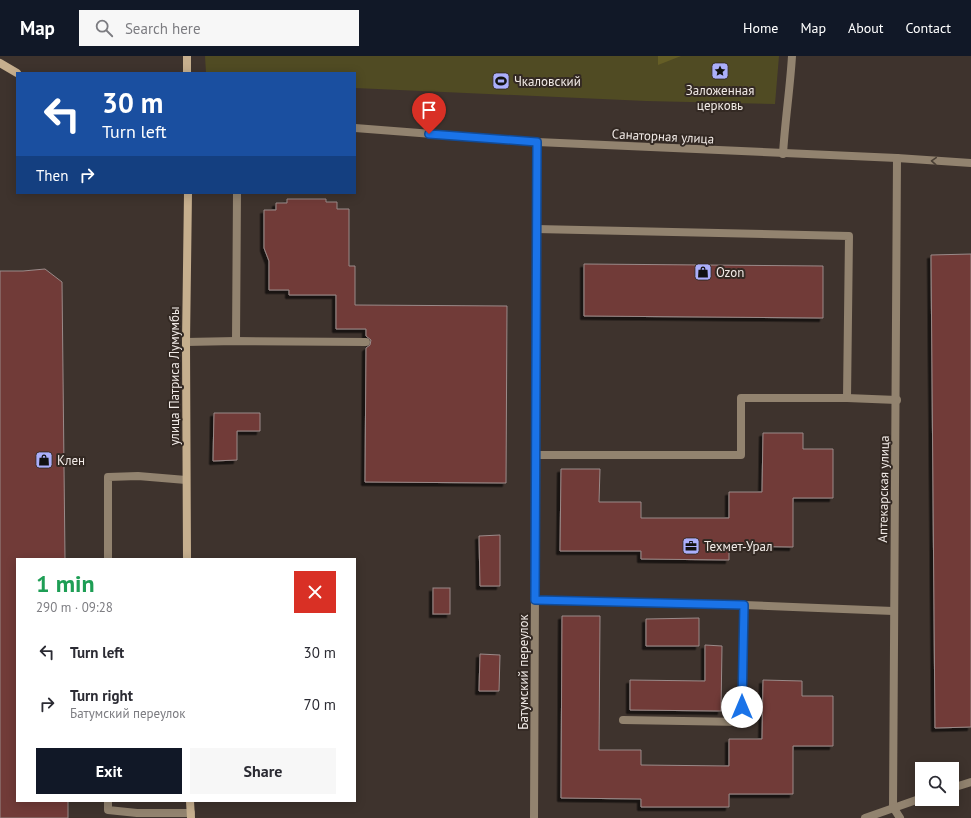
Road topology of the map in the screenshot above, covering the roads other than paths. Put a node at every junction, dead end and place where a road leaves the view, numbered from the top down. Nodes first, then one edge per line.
1 (187, 56) edge
2 (792, 56) edge
3 (0, 63) edge
4 (16, 72) edge
5 (187, 72) edge
6 (356, 128) edge
7 (537, 142) junction
8 (782, 154) junction
9 (897, 158) junction
10 (971, 163) edge
11 (188, 194) edge
12 (237, 194) edge
13 (536, 229) junction
14 (236, 341) junction
15 (186, 342) junction
16 (366, 342) dead end
17 (847, 398) junction
18 (897, 400) junction
19 (536, 455) junction
20 (186, 480) junction
21 (108, 558) edge
22 (187, 558) edge
23 (535, 600) junction
24 (744, 605) junction
25 (893, 611) junction
26 (623, 720) dead end
27 (971, 782) edge
28 (959, 786) edge
29 (915, 800) edge
30 (108, 802) edge
31 (190, 802) edge
32 (893, 807) junction
33 (191, 816) edge
34 (534, 818) edge
35 (864, 818) edge
36 (900, 818) edge

1 - 5 street
2 - 8 street
3 - 4 street
6 - 7 street, Санаторная улица
7 - 8 street, Санаторная улица
7 - 13 street, Батумский переулок
8 - 9 street, Санаторная улица
10 -> 9 street, Санаторная улица
9 - 18 street, Аптекарская улица
11 - 15 street, улица Патриса Лумумбы
12 - 14 street
13 - 17 street
13 - 19 street, Батумский переулок
14 - 15 street
14 - 16 street
15 - 20 street, улица Патриса Лумумбы
17 - 18 street
17 - 19 street
18 - 25 street, Аптекарская улица
19 - 23 street, Батумский переулок
20 - 21 street
20 - 22 street, улица Патриса Лумумбы
23 - 24 street
23 - 34 street, Батумский переулок
24 - 25 street
24 - 26 street
25 - 32 street, Аптекарская улица
27 - 28 street
29 - 32 street
30 - 33 street
31 - 33 street
32 - 35 street
32 - 36 street

